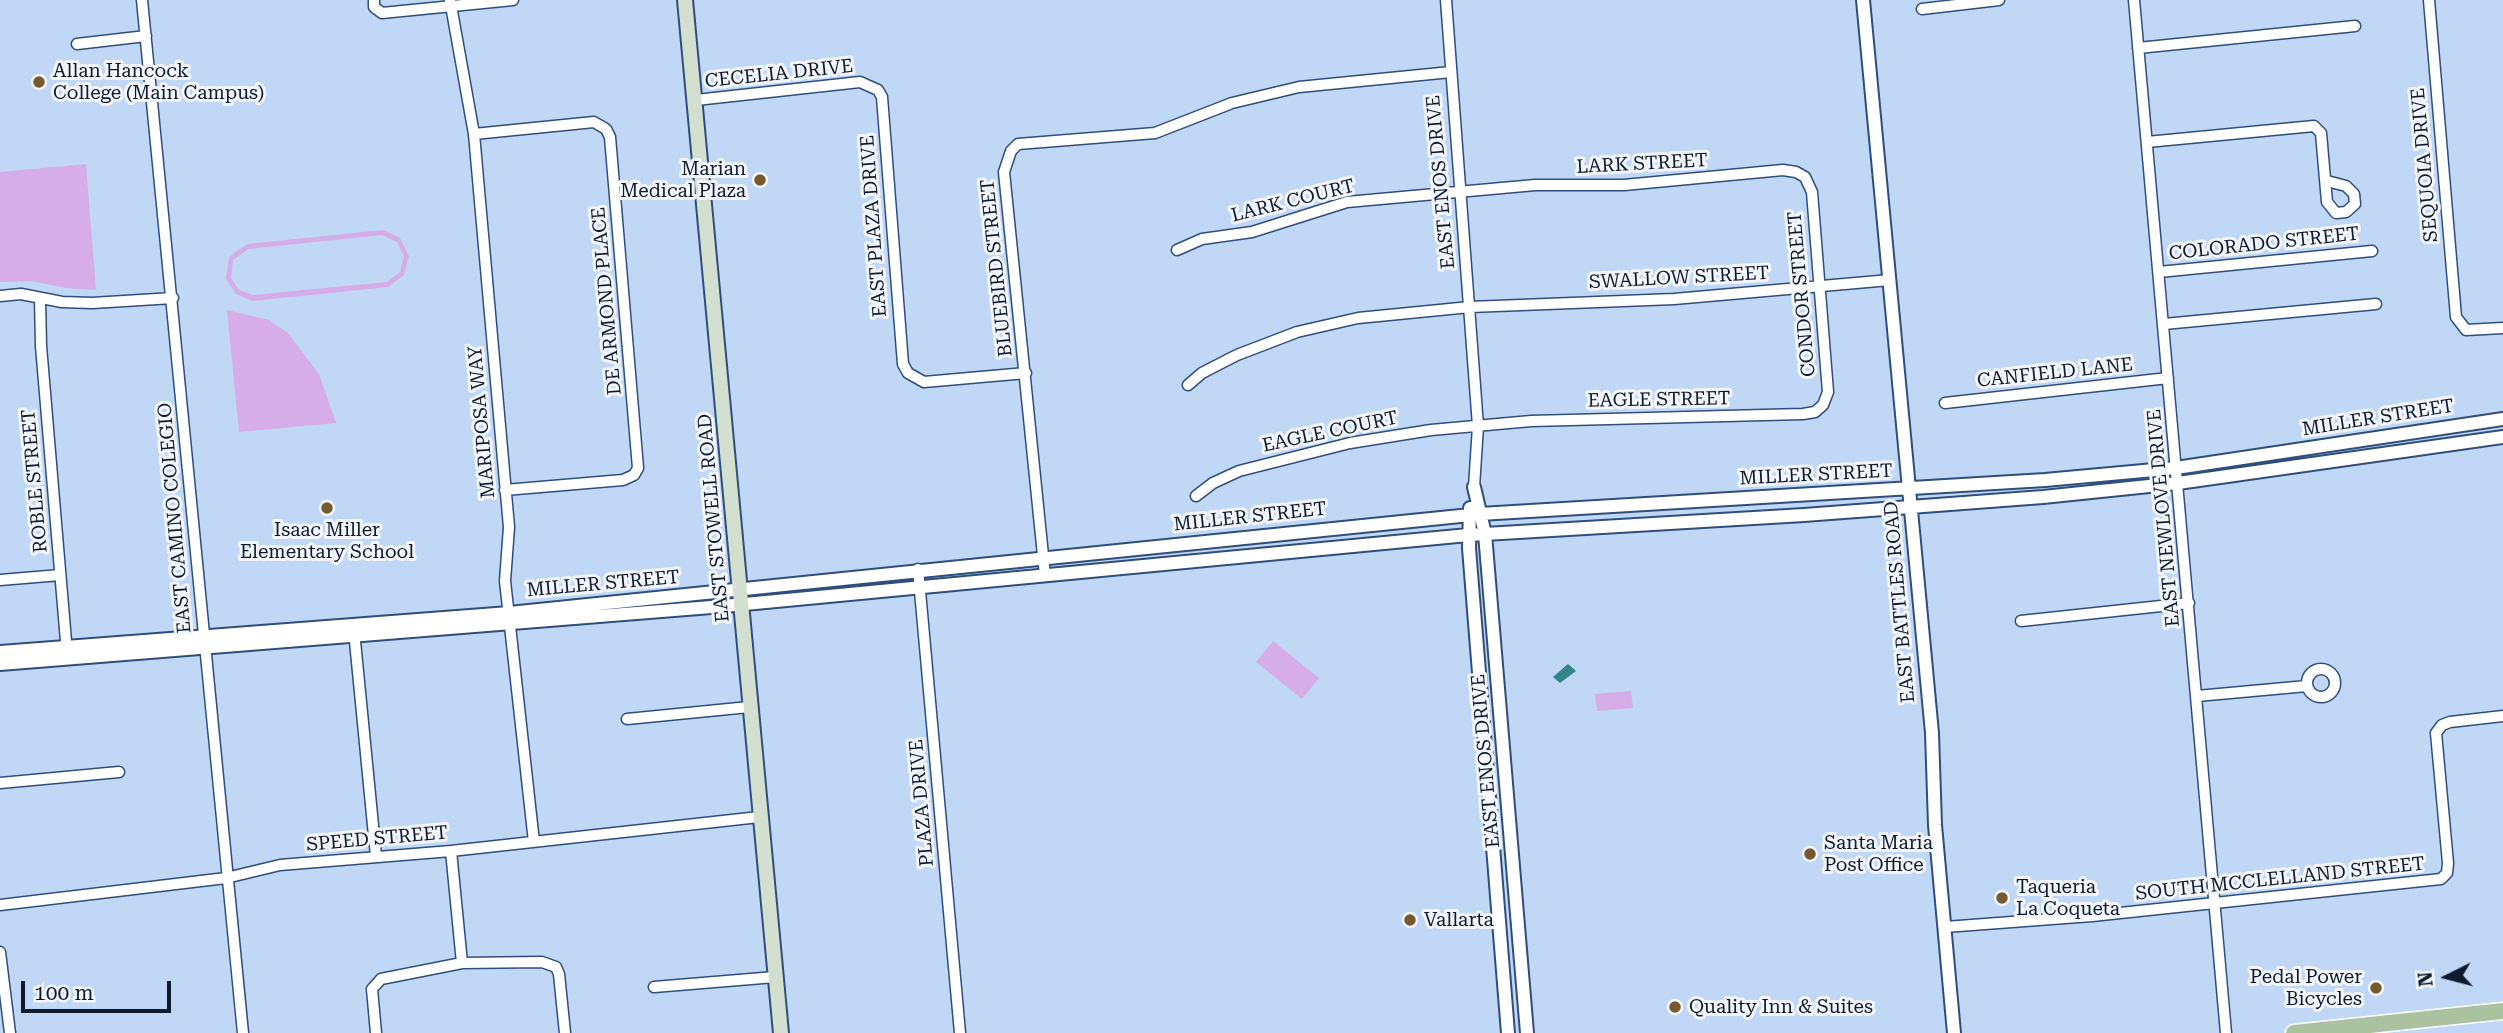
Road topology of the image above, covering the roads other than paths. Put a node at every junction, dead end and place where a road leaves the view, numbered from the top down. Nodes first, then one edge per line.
1 (142, 0) edge
2 (374, 0) edge
3 (513, 0) edge
4 (685, 0) edge
5 (1446, 0) edge
6 (1863, 0) edge
7 (1999, 0) edge
8 (2134, 0) edge
9 (2429, 0) edge
10 (450, 3) edge
11 (1922, 9) dead end
12 (2355, 26) dead end
13 (146, 36) junction
14 (77, 44) dead end
15 (2138, 48) junction
16 (1451, 72) junction
17 (865, 83) joint
18 (696, 100) junction
19 (474, 134) junction
20 (2147, 142) junction
21 (2327, 181) dead end
22 (1462, 190) junction
23 (1812, 192) joint
24 (1177, 250) dead end
25 (2372, 251) dead end
26 (2159, 272) junction
27 (1890, 280) junction
28 (1820, 287) junction
29 (0, 296) edge
30 (40, 298) junction
31 (173, 298) junction
32 (2376, 304) dead end
33 (1470, 307) junction
34 (2164, 324) junction
35 (2503, 328) edge
36 (1026, 373) junction
37 (2168, 379) junction
38 (1188, 385) dead end
39 (1828, 392) joint
40 (1945, 403) dead end
41 (2503, 419) edge
42 (1478, 426) junction
43 (2503, 437) edge
44 (2176, 468) junction
45 (2178, 483) junction
46 (1474, 487) joint
47 (505, 489) junction
48 (1909, 489) junction
49 (1196, 496) dead end
50 (1910, 508) junction
51 (1475, 514) junction
52 (1485, 534) junction
53 (1468, 535) junction
54 (1043, 556) junction
55 (918, 569) junction
56 (60, 575) junction
57 (1045, 575) junction
58 (0, 580) edge
59 (920, 586) junction
60 (740, 598) junction
61 (2189, 603) junction
62 (509, 617) junction
63 (2021, 621) dead end
64 (355, 631) junction
65 (204, 644) junction
66 (0, 652) edge
67 (66, 654) junction
68 (0, 664) edge
69 (2307, 686) dead end
70 (2197, 696) junction
71 (749, 707) junction
72 (2503, 716) edge
73 (627, 719) dead end
74 (119, 772) dead end
75 (0, 783) edge
76 (759, 817) junction
77 (534, 842) junction
78 (451, 851) junction
79 (376, 856) junction
80 (226, 878) junction
81 (2215, 901) junction
82 (0, 905) edge
83 (1945, 927) junction
84 (0, 951) edge
85 (462, 963) junction
86 (775, 977) junction
87 (654, 987) dead end
88 (2503, 1011) edge
89 (10, 1033) edge
90 (243, 1033) edge
91 (376, 1033) edge
92 (565, 1033) edge
93 (781, 1033) edge
94 (960, 1033) edge
95 (1508, 1033) edge
96 (1527, 1033) edge
97 (1954, 1033) edge
98 (2226, 1033) edge
99 (2294, 1033) edge

1 - 13 street, EAST CAMINO COLEGIO
2 - 10 street
3 - 10 street
4 - 18 main road, EAST STOWELL ROAD
5 - 16 street, EAST ENOS DRIVE
6 - 27 street, EAST BATTLES ROAD
7 - 11 street
8 - 15 street, EAST NEWLOVE DRIVE
9 - 35 street, SEQUOIA DRIVE
10 - 19 street, MARIPOSA WAY
12 - 15 street
13 - 14 street
13 - 31 street, EAST CAMINO COLEGIO
15 - 20 street, EAST NEWLOVE DRIVE
16 - 22 street, EAST ENOS DRIVE
16 - 36 street, BLUEBIRD STREET
17 - 18 street, CECELIA DRIVE
17 - 36 street, EAST PLAZA DRIVE
18 - 60 main road, EAST STOWELL ROAD
19 - 47 street, MARIPOSA WAY
19 - 47 street, DE ARMOND PLACE
20 - 21 street
20 - 26 street, EAST NEWLOVE DRIVE
22 - 23 street, LARK STREET
22 - 24 street, LARK COURT
22 - 33 street, EAST ENOS DRIVE
23 - 28 street, CONDOR STREET
25 - 26 street, COLORADO STREET
26 - 34 street, EAST NEWLOVE DRIVE
27 - 28 street, SWALLOW STREET
27 - 48 street, EAST BATTLES ROAD
28 - 33 street, SWALLOW STREET
28 - 39 street, CONDOR STREET
29 - 30 street
30 - 31 street
30 - 56 street, ROBLE STREET
31 - 65 street, EAST CAMINO COLEGIO
32 - 34 street
33 - 38 street, SWALLOW STREET
33 - 42 street, EAST ENOS DRIVE
34 - 37 street, EAST NEWLOVE DRIVE
36 - 54 street
37 - 40 street, CANFIELD LANE
37 - 44 street, EAST NEWLOVE DRIVE
39 - 42 street, EAGLE STREET
41 - 44 street, MILLER STREET
42 - 46 street, EAST ENOS DRIVE
42 - 49 street, EAGLE COURT
43 - 45 street, MILLER STREET
44 - 45 street, EAST NEWLOVE DRIVE
44 - 48 street, MILLER STREET
45 - 50 street, MILLER STREET
45 - 61 street, EAST NEWLOVE DRIVE
46 - 51 street, EAST ENOS DRIVE
47 - 62 street, MARIPOSA WAY
48 - 50 street, EAST BATTLES ROAD
48 - 51 street, MILLER STREET
50 - 52 street, MILLER STREET
50 - 83 street, EAST BATTLES ROAD
51 - 52 street, EAST ENOS DRIVE
51 - 53 street, EAST ENOS DRIVE
51 - 54 street, MILLER STREET
52 - 53 street, MILLER STREET
52 - 96 street, EAST ENOS DRIVE
53 - 57 street, MILLER STREET
53 - 95 street, EAST ENOS DRIVE
54 - 55 street, MILLER STREET
54 - 57 street
55 - 59 street, PLAZA DRIVE
55 - 60 street, MILLER STREET
56 - 58 street
56 - 67 street, ROBLE STREET
57 - 59 street, MILLER STREET
59 - 60 street, MILLER STREET
59 - 94 street, PLAZA DRIVE
60 - 62 street, MILLER STREET
60 - 71 main road, EAST STOWELL ROAD
61 - 63 street
61 - 70 street, EAST NEWLOVE DRIVE
62 - 64 street, MILLER STREET
62 - 77 street, MARIPOSA WAY
64 - 65 street, MILLER STREET
64 - 79 street
65 - 67 street, MILLER STREET
65 - 80 street, EAST CAMINO COLEGIO
66 - 67 street, MILLER STREET
67 - 68 street, MILLER STREET
69 - 70 street
70 - 81 street, EAST NEWLOVE DRIVE
71 - 73 street
71 - 76 main road, EAST STOWELL ROAD
72 - 81 street, SOUTH MCCLELLAND STREET
74 - 75 street
76 - 77 street, SPEED STREET
76 - 86 main road, EAST STOWELL ROAD
77 - 78 street, SPEED STREET
78 - 79 street, SPEED STREET
78 - 85 street
79 - 80 street, SPEED STREET
80 - 82 street, SPEED STREET
80 - 90 street, EAST CAMINO COLEGIO
81 - 83 street, SOUTH MCCLELLAND STREET
81 - 98 street, EAST NEWLOVE DRIVE
83 - 97 street, EAST BATTLES ROAD
84 - 89 street
85 - 91 street
85 - 92 street
86 - 87 street
86 - 93 main road, EAST STOWELL ROAD
88 - 99 main road

